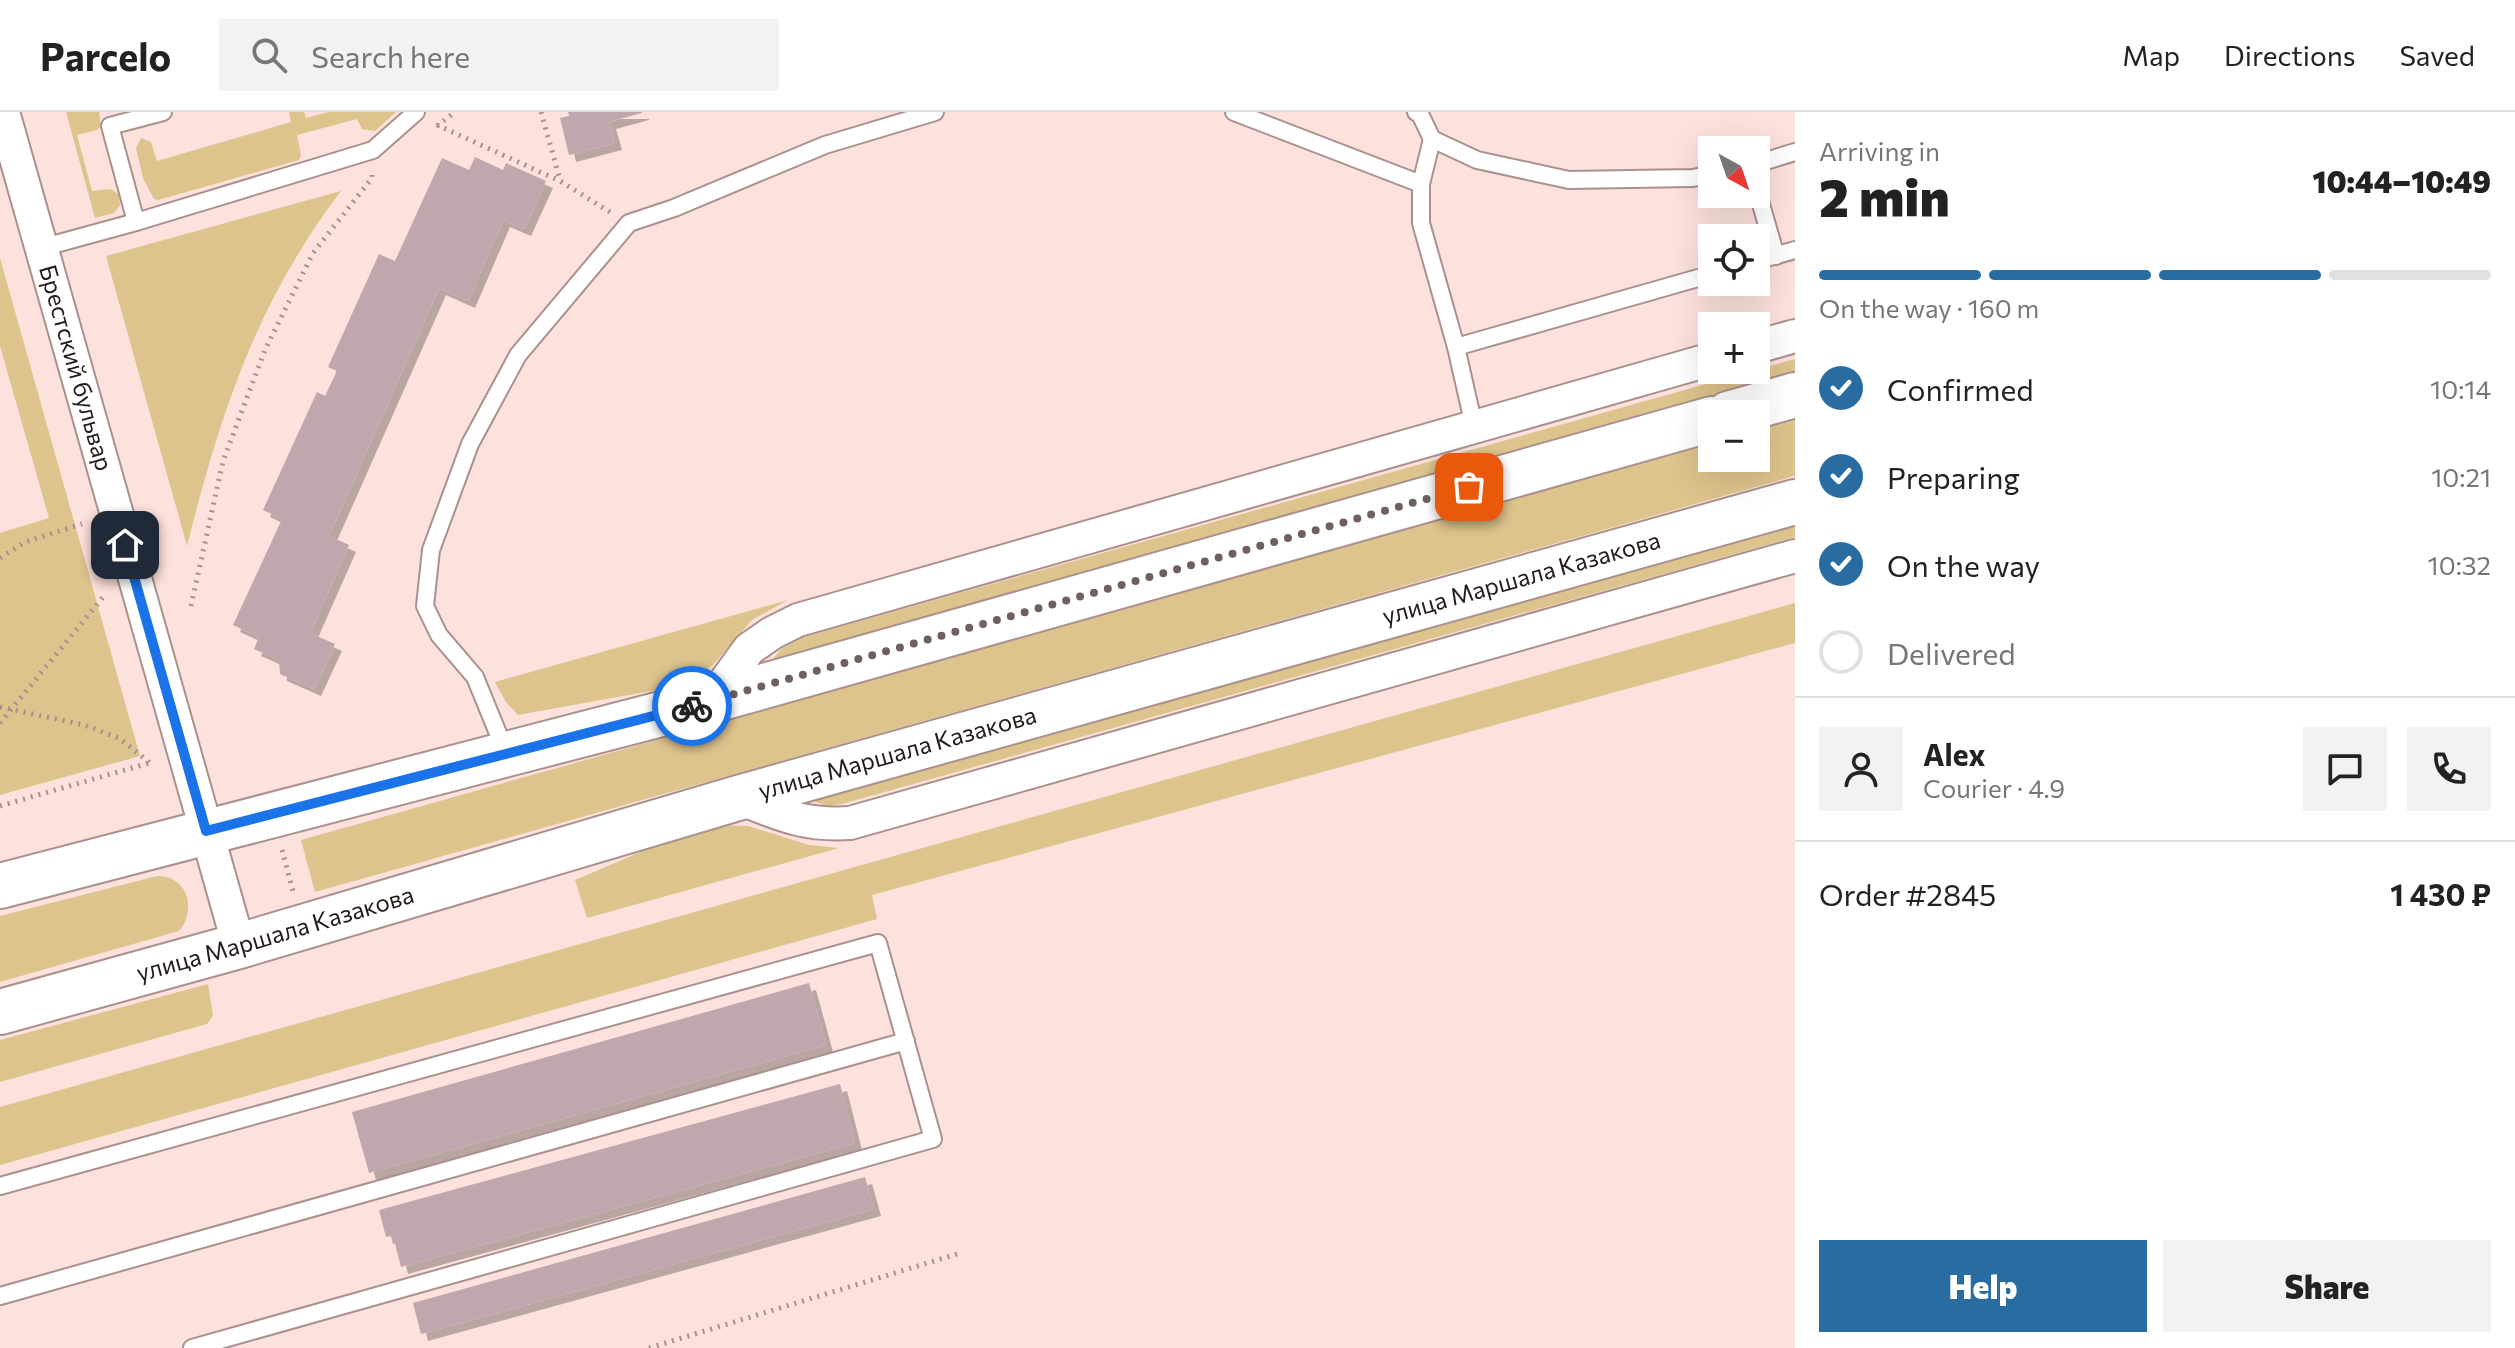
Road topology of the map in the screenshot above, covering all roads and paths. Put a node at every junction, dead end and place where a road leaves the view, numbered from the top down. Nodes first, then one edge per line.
1 (3, 112) edge
2 (163, 112) edge
3 (416, 112) edge
4 (436, 112) edge
5 (541, 112) edge
6 (935, 112) edge
7 (1234, 112) edge
8 (1416, 112) edge
9 (1432, 139) junction
10 (373, 150) junction
11 (1795, 152) edge
12 (1770, 160) edge
13 (1698, 177) edge
14 (560, 181) junction
15 (1421, 184) junction
16 (1762, 208) edge
17 (136, 222) junction
18 (629, 223) junction
19 (41, 248) junction
20 (1795, 250) edge
21 (1776, 256) junction
22 (1770, 258) edge
23 (1698, 278) edge
24 (1795, 336) edge
25 (1770, 343) edge
26 (1456, 347) junction
27 (1698, 363) edge
28 (1795, 395) edge
29 (1770, 402) edge
30 (1698, 423) edge
31 (1474, 426) junction
32 (1795, 502) edge
33 (82, 524) dead end
34 (1795, 556) edge
35 (0, 558) edge
36 (103, 597) dead end
37 (191, 606) dead end
38 (711, 701) junction
39 (0, 707) edge
40 (11, 710) junction
41 (0, 723) edge
42 (507, 755) junction
43 (738, 798) junction
44 (0, 806) edge
45 (206, 831) junction
46 (281, 845) dead end
47 (0, 886) edge
48 (295, 898) dead end
49 (239, 946) junction
50 (0, 1012) edge
51 (906, 1041) junction
52 (0, 1186) edge
53 (957, 1254) dead end
54 (0, 1296) edge
55 (192, 1348) edge
56 (649, 1348) edge

1 - 19 street, Брестский бульвар
2 - 17 lane
3 - 10 lane
4 - 14 path
5 - 14 path
6 - 18 lane
7 - 15 lane
8 - 9 lane
9 - 13 lane
9 - 15 lane
10 - 17 lane
10 - 37 path
11 - 12 lane
14 - 18 path
15 - 26 lane
16 - 21 lane
17 - 19 lane
18 - 42 lane
19 - 45 street, Брестский бульвар
20 - 21 lane
21 - 22 lane
23 - 26 lane
24 - 25 street
26 - 31 lane
27 - 31 street
28 - 29 main road
30 - 38 main road
31 - 38 street
32 - 43 main road, улица Маршала Казакова
33 - 35 path
34 - 43 street
36 - 40 path
38 - 42 main road
39 - 40 path
40 - 41 path
40 - 44 path
42 - 45 main road
43 - 49 main road, улица Маршала Казакова
45 - 47 main road
45 - 49 street, Брестский бульвар
46 - 48 path
49 - 50 main road, улица Маршала Казакова
51 - 52 lane
51 - 54 lane
51 - 55 lane
53 - 56 path

